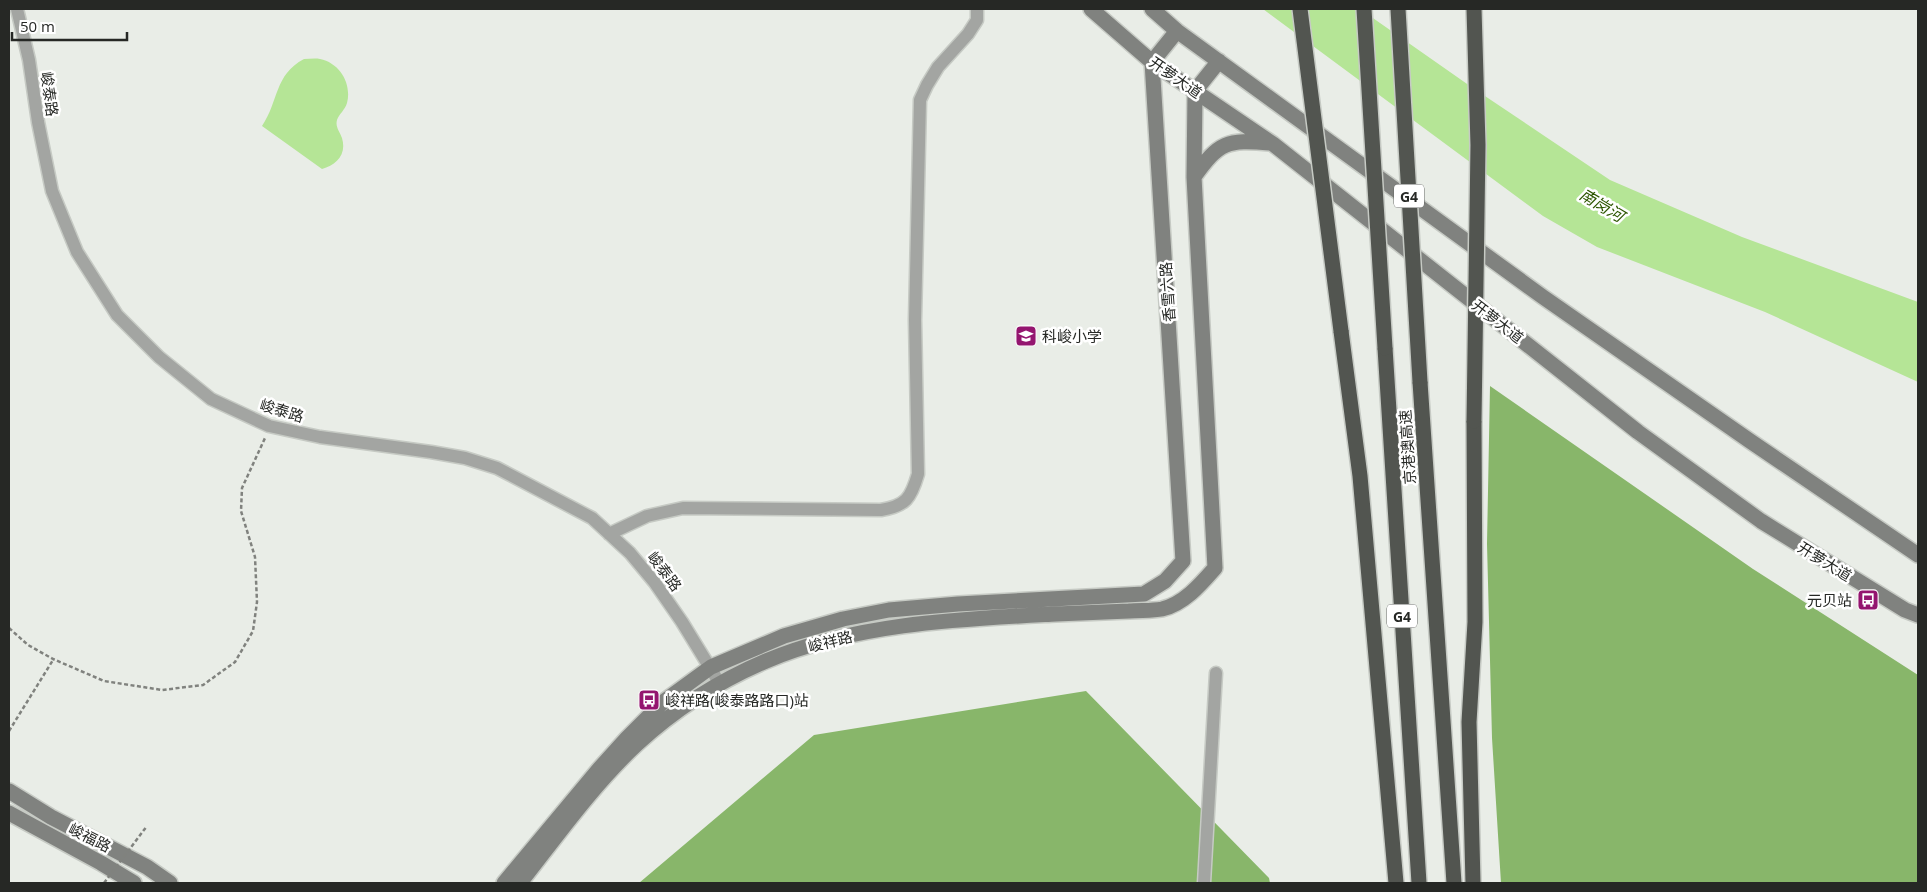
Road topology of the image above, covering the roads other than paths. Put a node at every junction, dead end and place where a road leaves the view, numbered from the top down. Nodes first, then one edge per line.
1 (18, 9) edge
2 (977, 9) edge
3 (1091, 9) edge
4 (1152, 9) edge
5 (1300, 9) edge
6 (1364, 9) edge
7 (1398, 9) edge
8 (1474, 9) edge
9 (1177, 31) junction
10 (1152, 62) junction
11 (1219, 62) junction
12 (1196, 91) junction
13 (1273, 144) junction
14 (1194, 177) junction
15 (610, 534) junction
16 (1918, 555) edge
17 (1183, 561) joint
18 (1918, 615) edge
19 (711, 667) junction
20 (1216, 674) dead end
21 (720, 684) junction
22 (9, 792) edge
23 (9, 814) edge
24 (134, 883) edge
25 (170, 883) edge
26 (504, 883) edge
27 (520, 883) edge
28 (1204, 883) edge
29 (1396, 883) edge
30 (1420, 883) edge
31 (1454, 883) edge
32 (1473, 883) edge

1 - 15 street, 峻泰路
2 - 15 street
3 - 10 street, 开萝大道
4 - 9 street
5 - 29 highway, bridge
6 - 30 highway, 京港澳高速 / G4, bridge
7 - 31 highway, 京港澳高速 / G4, bridge
8 - 32 highway, bridge
9 - 10 street
9 - 11 street
10 - 12 street, 开萝大道
10 - 17 street, 香雪六路
11 - 12 street
11 - 16 street
12 - 13 street, 开萝大道
12 - 14 street
13 - 14 street
13 - 18 street, 开萝大道
14 - 21 street, 峻祥路
15 - 19 street, 峻泰路
17 - 19 street, 峻祥路
19 - 21 street, 峻泰路
19 - 26 street, 峻祥路
20 - 28 street
21 - 27 street, 峻祥路
22 - 25 street, 峻福路
23 - 24 street, 峻福路

